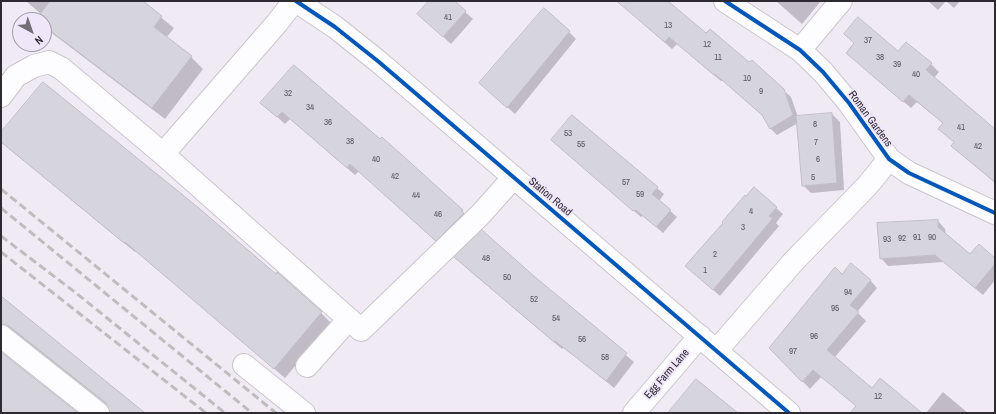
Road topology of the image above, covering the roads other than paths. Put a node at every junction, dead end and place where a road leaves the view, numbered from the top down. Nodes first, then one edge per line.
1 (295, 1) edge
2 (725, 1) edge
3 (841, 1) edge
4 (800, 50) junction
5 (1, 96) edge
6 (163, 154) junction
7 (889, 159) junction
8 (513, 178) junction
9 (995, 213) edge
10 (349, 319) junction
11 (1, 336) edge
12 (700, 336) junction
13 (717, 350) junction
14 (244, 365) dead end
15 (307, 366) dead end
16 (98, 413) edge
17 (304, 413) edge
18 (634, 413) edge
19 (789, 413) edge

1 - 6 street
1 - 8 street, Station Road
2 - 4 street, Roman Gardens
3 - 4 street
4 - 7 street, Roman Gardens
5 - 6 street
6 - 10 street
7 - 9 street, Roman Gardens
7 - 13 street, Roman Gardens
8 - 10 street
8 - 12 street, Station Road
10 - 15 street
11 - 16 street
12 - 13 street, Station Road
12 - 18 street, Egg Farm Lane
13 - 19 street, Station Road
14 - 17 street

